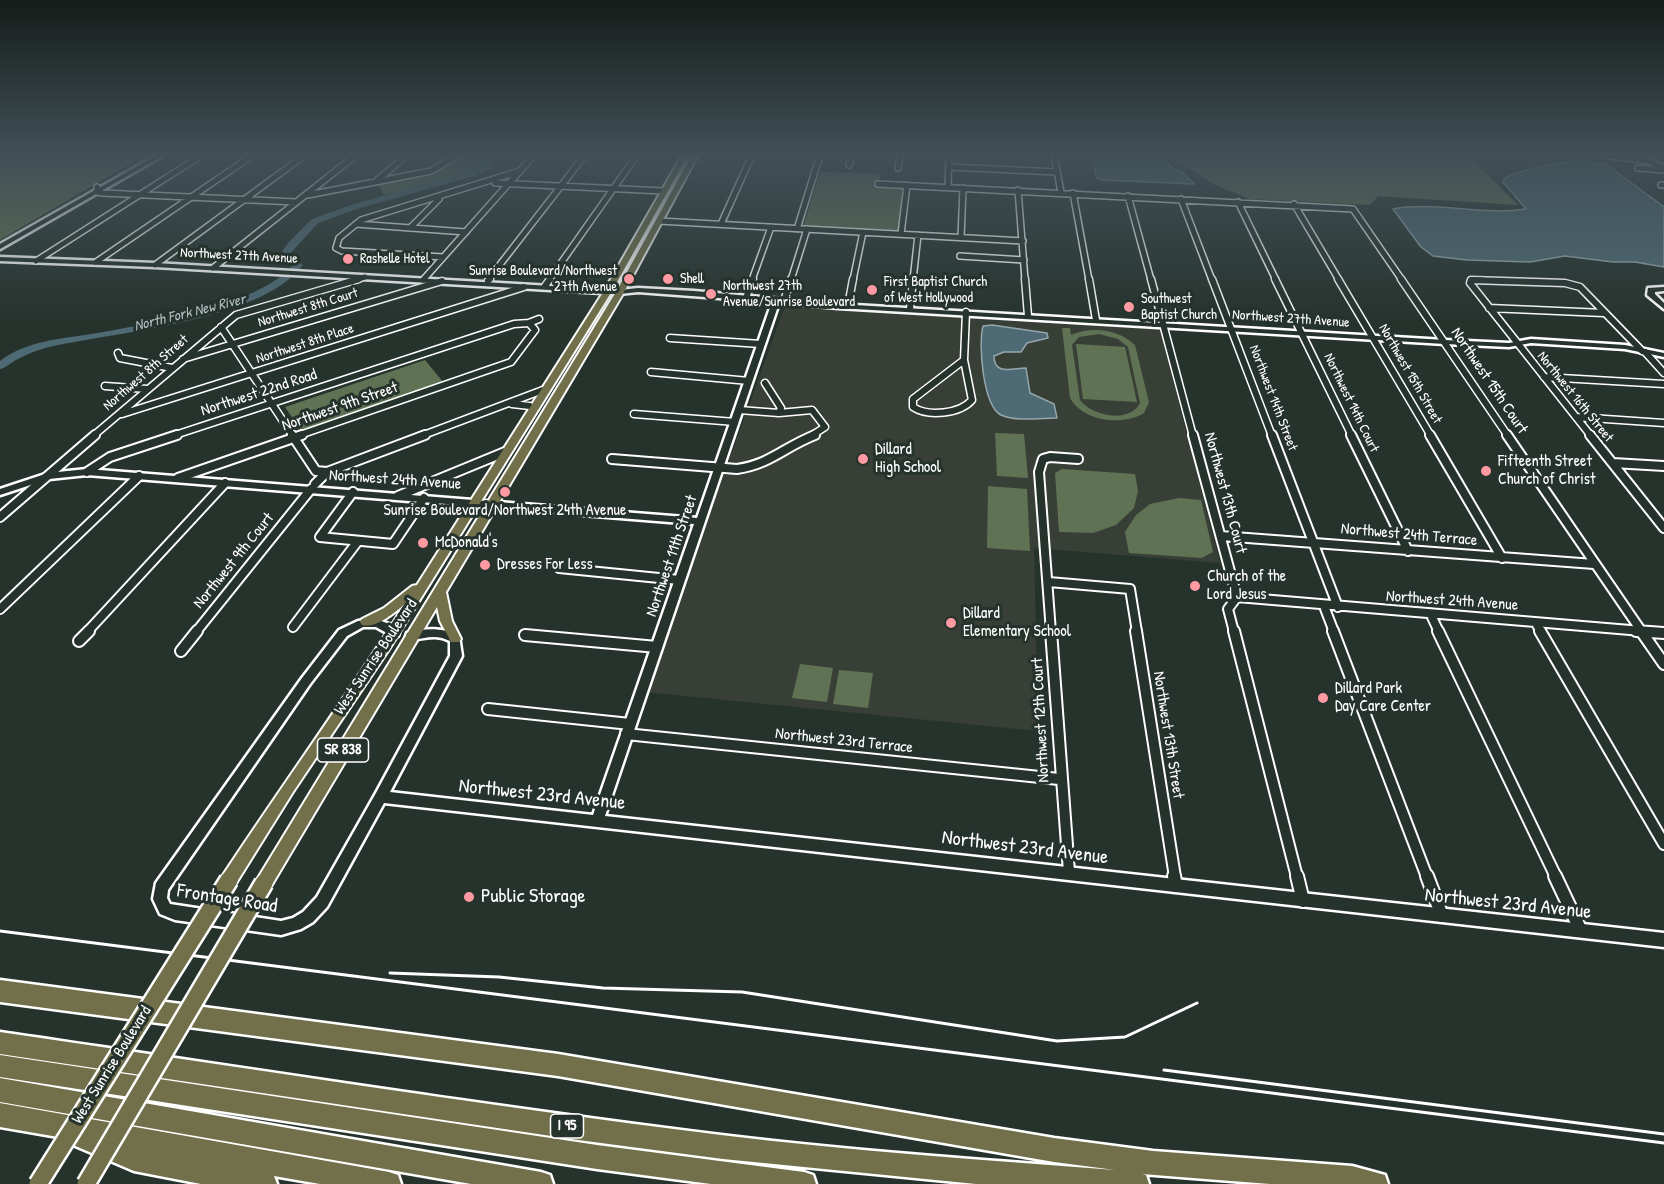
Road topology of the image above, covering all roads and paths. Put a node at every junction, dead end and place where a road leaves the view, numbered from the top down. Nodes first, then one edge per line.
1 (62, 210) edge
2 (116, 210) edge
3 (172, 210) edge
4 (230, 210) edge
5 (286, 210) edge
6 (395, 210) edge
7 (428, 210) edge
8 (485, 210) edge
9 (543, 210) edge
10 (598, 210) edge
11 (654, 210) edge
12 (658, 210) edge
13 (665, 210) edge
14 (727, 210) edge
15 (803, 210) edge
16 (904, 210) edge
17 (962, 210) edge
18 (1020, 210) edge
19 (1076, 210) edge
20 (1132, 210) edge
21 (1185, 210) edge
22 (1242, 210) edge
23 (1298, 210) edge
24 (1353, 210) edge
25 (659, 221) junction
26 (356, 224) junction
27 (721, 224) junction
28 (771, 227) junction
29 (410, 228) junction
30 (797, 229) junction
31 (807, 229) junction
32 (466, 232) junction
33 (863, 232) junction
34 (901, 234) junction
35 (918, 235) junction
36 (961, 237) junction
37 (1023, 241) junction
38 (0, 247) edge
39 (960, 256) dead end
40 (443, 257) junction
41 (0, 259) edge
42 (1024, 260) junction
43 (36, 261) junction
44 (96, 262) junction
45 (155, 265) junction
46 (213, 268) junction
47 (366, 276) junction
48 (423, 280) junction
49 (442, 281) junction
50 (488, 281) junction
51 (476, 283) junction
52 (502, 286) junction
53 (527, 286) junction
54 (545, 286) junction
55 (1664, 289) edge
56 (608, 291) junction
57 (620, 292) junction
58 (499, 295) junction
59 (746, 298) junction
60 (777, 301) junction
61 (848, 306) junction
62 (1664, 307) edge
63 (1489, 308) junction
64 (910, 309) junction
65 (966, 312) junction
66 (1604, 313) junction
67 (1028, 316) junction
68 (538, 319) dead end
69 (1096, 320) junction
70 (529, 323) junction
71 (1164, 325) junction
72 (221, 327) junction
73 (1232, 328) junction
74 (1302, 333) junction
75 (1372, 337) junction
76 (670, 338) dead end
77 (1445, 342) junction
78 (760, 344) junction
79 (1517, 344) junction
80 (234, 345) junction
81 (1644, 351) junction
82 (118, 353) dead end
83 (1664, 355) edge
84 (180, 360) junction
85 (964, 360) junction
86 (172, 368) junction
87 (651, 372) dead end
88 (1664, 373) edge
89 (252, 374) junction
90 (1544, 377) junction
91 (749, 381) junction
92 (765, 383) dead end
93 (1664, 384) edge
94 (105, 386) dead end
95 (147, 388) junction
96 (543, 390) junction
97 (272, 404) junction
98 (508, 404) junction
99 (532, 409) junction
100 (739, 410) junction
101 (779, 413) junction
102 (634, 414) dead end
103 (118, 415) junction
104 (1576, 417) junction
105 (735, 422) junction
106 (1664, 423) edge
107 (295, 439) junction
108 (506, 452) junction
109 (612, 459) dead end
110 (1078, 459) dead end
111 (1613, 463) junction
112 (1664, 466) edge
113 (719, 467) junction
114 (87, 472) junction
115 (321, 472) junction
116 (48, 476) junction
117 (139, 476) junction
118 (178, 478) junction
119 (225, 483) junction
120 (313, 487) junction
121 (0, 492) edge
122 (354, 492) junction
123 (398, 496) junction
124 (424, 498) junction
125 (476, 502) junction
126 (492, 503) junction
127 (1653, 515) junction
128 (1664, 515) edge
129 (0, 517) edge
130 (700, 521) junction
131 (1664, 528) edge
132 (1221, 536) junction
133 (358, 541) junction
134 (1313, 542) junction
135 (1408, 551) junction
136 (1502, 558) junction
137 (1594, 564) junction
138 (559, 568) dead end
139 (680, 580) junction
140 (426, 581) junction
141 (1049, 582) junction
142 (439, 590) junction
143 (1237, 597) junction
144 (1324, 606) junction
145 (1338, 607) junction
146 (0, 609) edge
147 (1431, 615) junction
148 (366, 622) junction
149 (1536, 623) junction
150 (293, 627) dead end
151 (1641, 631) junction
152 (394, 633) junction
153 (1664, 633) edge
154 (525, 635) dead end
155 (411, 636) junction
156 (455, 639) junction
157 (79, 641) dead end
158 (657, 647) junction
159 (181, 651) dead end
160 (1664, 664) edge
161 (488, 709) dead end
162 (628, 729) junction
163 (1059, 779) junction
164 (381, 797) junction
165 (597, 821) junction
166 (1664, 844) edge
167 (1069, 872) junction
168 (1176, 886) junction
169 (1303, 901) junction
170 (1443, 916) junction
171 (1581, 931) junction
172 (1664, 940) edge
173 (0, 991) edge
174 (146, 1009) junction
175 (188, 1015) junction
176 (0, 1042) edge
177 (0, 1066) edge
178 (0, 1090) edge
179 (0, 1115) edge
180 (47, 1123) junction
181 (38, 1184) edge
182 (86, 1184) edge
183 (265, 1184) edge
184 (389, 1184) edge
185 (541, 1184) edge
186 (804, 1184) edge
187 (1137, 1184) edge
188 (1376, 1184) edge

1 - 38 street
2 - 43 street
3 - 44 street
4 - 45 street
5 - 46 street
6 - 26 street
7 - 29 street
8 - 32 street
9 - 50 street
10 - 54 street
11 - 56 main road, West Sunrise Boulevard / SR 838
12 - 25 main road
13 - 25 main road, West Sunrise Boulevard / SR 838
14 - 27 street
15 - 30 street
16 - 34 street
17 - 36 street
18 - 37 street
19 - 69 street
20 - 71 street, Northwest 13th Court
21 - 73 street, Northwest 14th Street
22 - 74 street, Northwest 14th Court
23 - 75 street, Northwest 15th Street
24 - 77 street, Northwest 15th Court
25 - 27 street
25 - 57 main road, West Sunrise Boulevard / SR 838
26 - 29 street
26 - 40 street
27 - 28 street
28 - 30 street
28 - 59 street
29 - 32 street
30 - 31 street
31 - 33 street
31 - 60 street, Northwest 11th Street
32 - 40 street
33 - 34 street
33 - 61 street
34 - 35 street
35 - 36 street
35 - 64 street
36 - 37 street
37 - 42 street
39 - 42 street
40 - 48 street
41 - 43 street, Northwest 27th Avenue
42 - 67 street
43 - 44 street, Northwest 27th Avenue
44 - 45 street, Northwest 27th Avenue
45 - 46 street, Northwest 27th Avenue
46 - 47 street, Northwest 27th Avenue
47 - 48 street, Northwest 27th Avenue
47 - 72 street, Northwest 8th Street
48 - 49 street, Northwest 27th Avenue
49 - 51 street, Northwest 27th Avenue
49 - 80 street, Northwest 8th Court
50 - 51 street, Northwest 27th Avenue
50 - 53 street, Northwest 27th Avenue
51 - 52 street, Northwest 27th Avenue
52 - 53 street, Northwest 27th Avenue
52 - 58 street
53 - 54 street, Northwest 27th Avenue
53 - 58 street, Northwest 8th Place
54 - 56 street, Northwest 27th Avenue
55 - 62 street
56 - 57 street, Northwest 27th Avenue
56 - 96 main road, West Sunrise Boulevard / SR 838
57 - 59 street, Northwest 27th Avenue
57 - 60 street, Northwest 27th Avenue
57 - 126 main road, West Sunrise Boulevard / SR 838
58 - 89 street, Northwest 8th Place
59 - 60 street, Northwest 27th Avenue
60 - 61 street, Northwest 27th Avenue
60 - 78 street, Northwest 11th Street
61 - 64 street, Northwest 27th Avenue
63 - 66 street
63 - 66 street, Northwest 16th Street
63 - 79 street, Northwest 16th Street
64 - 65 street, Northwest 27th Avenue
65 - 67 street, Northwest 27th Avenue
65 - 85 street
66 - 81 street
67 - 69 street, Northwest 27th Avenue
68 - 70 street, Northwest 22nd Road
69 - 71 street, Northwest 27th Avenue
70 - 97 street, Northwest 22nd Road
70 - 107 street, Northwest 9th Street
71 - 73 street, Northwest 27th Avenue
71 - 132 street, Northwest 13th Court
72 - 80 street
72 - 84 street, Northwest 8th Street
73 - 74 street, Northwest 27th Avenue
73 - 134 street, Northwest 14th Street
74 - 75 street, Northwest 27th Avenue
74 - 135 street, Northwest 14th Court
75 - 77 street, Northwest 27th Avenue
75 - 136 street, Northwest 15th Street
76 - 78 street
77 - 79 street, Northwest 27th Avenue
77 - 137 street, Northwest 15th Court
78 - 91 street, Northwest 11th Street
79 - 81 street, Northwest 27th Avenue
79 - 90 street, Northwest 16th Street
80 - 84 street, Northwest 8th Court
80 - 89 street
81 - 83 street, Northwest 27th Avenue
81 - 88 street
82 - 86 street
84 - 86 street, Northwest 8th Street
85 - 85 street
86 - 95 street, Northwest 8th Street
87 - 91 street
89 - 97 street
89 - 103 street, Northwest 8th Place
90 - 93 street
90 - 104 street, Northwest 16th Street
91 - 100 street, Northwest 11th Street
92 - 101 street
94 - 95 street
95 - 103 street, Northwest 8th Street
96 - 98 street
96 - 99 main road, West Sunrise Boulevard / SR 838
97 - 107 street
97 - 114 street, Northwest 22nd Road
98 - 99 street
98 - 115 street
99 - 108 main road, West Sunrise Boulevard / SR 838
100 - 101 street
100 - 105 street, Northwest 11th Street
101 - 113 street
102 - 105 street
103 - 116 street, Northwest 8th Street
104 - 106 street
104 - 111 street, Northwest 16th Street
105 - 113 street, Northwest 11th Street
107 - 115 street
107 - 118 street, Northwest 9th Street
108 - 123 street
108 - 125 main road, West Sunrise Boulevard / SR 838
109 - 113 street
110 - 141 street, Northwest 12th Court
111 - 112 street
111 - 127 street, Northwest 16th Street
113 - 130 street, Northwest 11th Street
114 - 116 street, Northwest 22nd Road
114 - 117 street, Northwest 24th Avenue
115 - 120 street, Northwest 9th Court
116 - 121 street, Northwest 22nd Road
116 - 129 street, Northwest 8th Street
117 - 118 street, Northwest 24th Avenue
117 - 146 street
118 - 119 street, Northwest 24th Avenue
119 - 120 street, Northwest 24th Avenue
119 - 157 street
120 - 122 street, Northwest 24th Avenue
120 - 159 street, Northwest 9th Court
122 - 123 street, Northwest 24th Avenue
122 - 133 street
123 - 124 street, Northwest 24th Avenue
124 - 125 street, Northwest 24th Avenue
124 - 133 street
125 - 126 street, Northwest 24th Avenue
125 - 140 main road, West Sunrise Boulevard / SR 838
126 - 130 street, Northwest 24th Avenue
126 - 142 main road, West Sunrise Boulevard / SR 838
127 - 128 street
127 - 131 street, Northwest 16th Street
130 - 139 street, Northwest 11th Street
132 - 134 street, Northwest 24th Terrace
132 - 143 street, Northwest 13th Court
133 - 150 street
134 - 135 street, Northwest 24th Terrace
134 - 145 street, Northwest 14th Street
135 - 136 street, Northwest 24th Terrace
136 - 137 street, Northwest 24th Terrace
137 - 151 street, Northwest 15th Court
138 - 139 street
139 - 158 street, Northwest 11th Street
140 - 148 main road
140 - 152 main road, West Sunrise Boulevard / SR 838
141 - 163 street, Northwest 12th Court
141 - 168 street, Northwest 13th Street
142 - 155 main road, West Sunrise Boulevard / SR 838
142 - 156 main road
143 - 144 street, Northwest 24th Avenue
143 - 169 street, Northwest 13th Court
144 - 145 street, Northwest 24th Avenue
144 - 170 street
145 - 147 street, Northwest 24th Avenue
147 - 149 street, Northwest 24th Avenue
147 - 171 street
148 - 152 street
148 - 164 street, Frontage Road
149 - 151 street, Northwest 24th Avenue
149 - 166 street
151 - 153 street, Northwest 24th Avenue
151 - 160 street, Northwest 15th Court
152 - 174 main road, West Sunrise Boulevard / SR 838, bridge
154 - 158 street
155 - 156 street
155 - 175 main road, West Sunrise Boulevard / SR 838, bridge
156 - 164 street, Frontage Road
158 - 162 street, Northwest 11th Street
161 - 162 street, Northwest 23rd Terrace
162 - 163 street, Northwest 23rd Terrace
162 - 165 street, Northwest 11th Street
163 - 167 street, Northwest 12th Court
164 - 165 street, Northwest 23rd Avenue
165 - 167 street, Northwest 23rd Avenue
167 - 168 street, Northwest 23rd Avenue
168 - 169 street, Northwest 23rd Avenue
169 - 170 street, Northwest 23rd Avenue
170 - 171 street, Northwest 23rd Avenue
171 - 172 street, Northwest 23rd Avenue
173 - 174 highway
174 - 175 highway
174 - 181 main road, West Sunrise Boulevard / SR 838, bridge
175 - 182 main road, West Sunrise Boulevard / SR 838, bridge
175 - 188 highway
176 - 187 highway, I 95
177 - 186 highway
178 - 185 highway
179 - 180 highway
180 - 183 highway
180 - 184 highway

